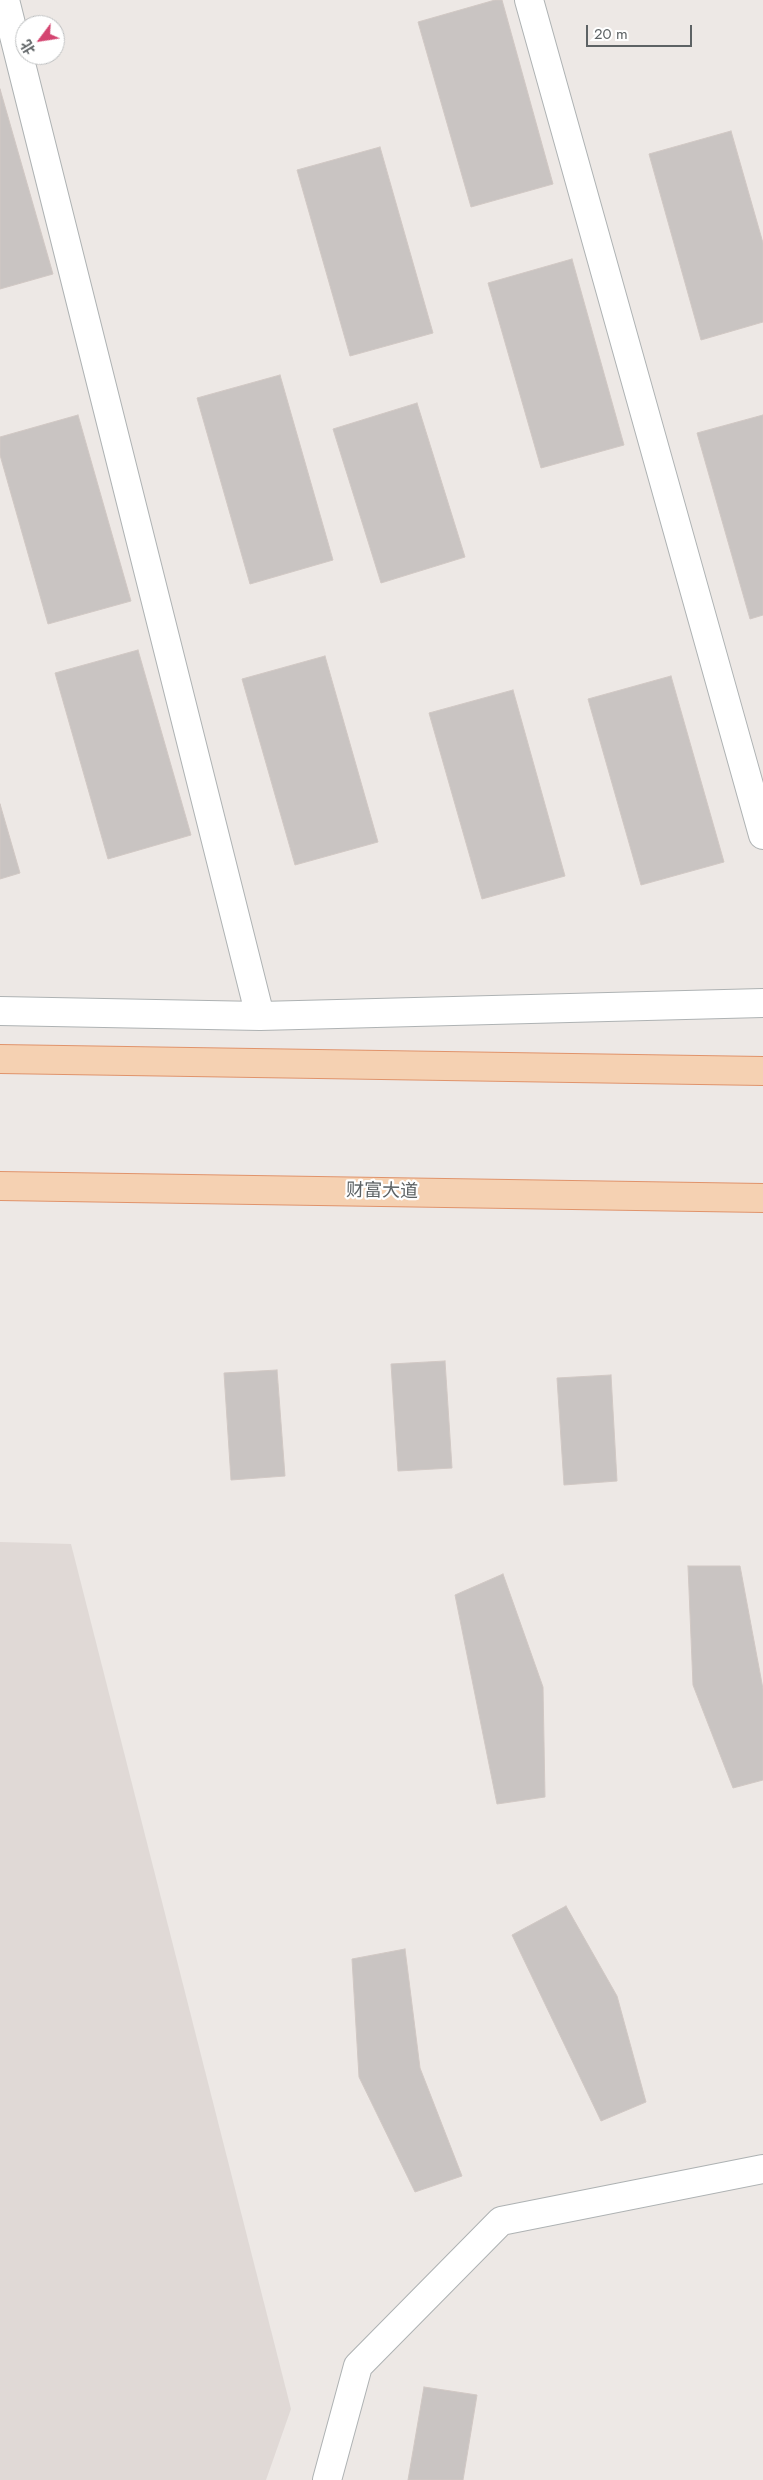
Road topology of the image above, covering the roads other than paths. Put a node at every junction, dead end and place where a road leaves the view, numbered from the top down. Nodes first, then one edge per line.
1 (5, 0) edge
2 (529, 0) edge
3 (763, 836) edge
4 (763, 1003) edge
5 (0, 1011) edge
6 (260, 1016) junction
7 (0, 1059) edge
8 (763, 1071) edge
9 (0, 1186) edge
10 (763, 1198) edge
11 (763, 2169) edge
12 (327, 2480) edge

1 - 6 street
2 - 3 street
4 - 6 street
5 - 6 street
7 - 8 main road
9 - 10 main road, 财富大道
11 - 12 street

